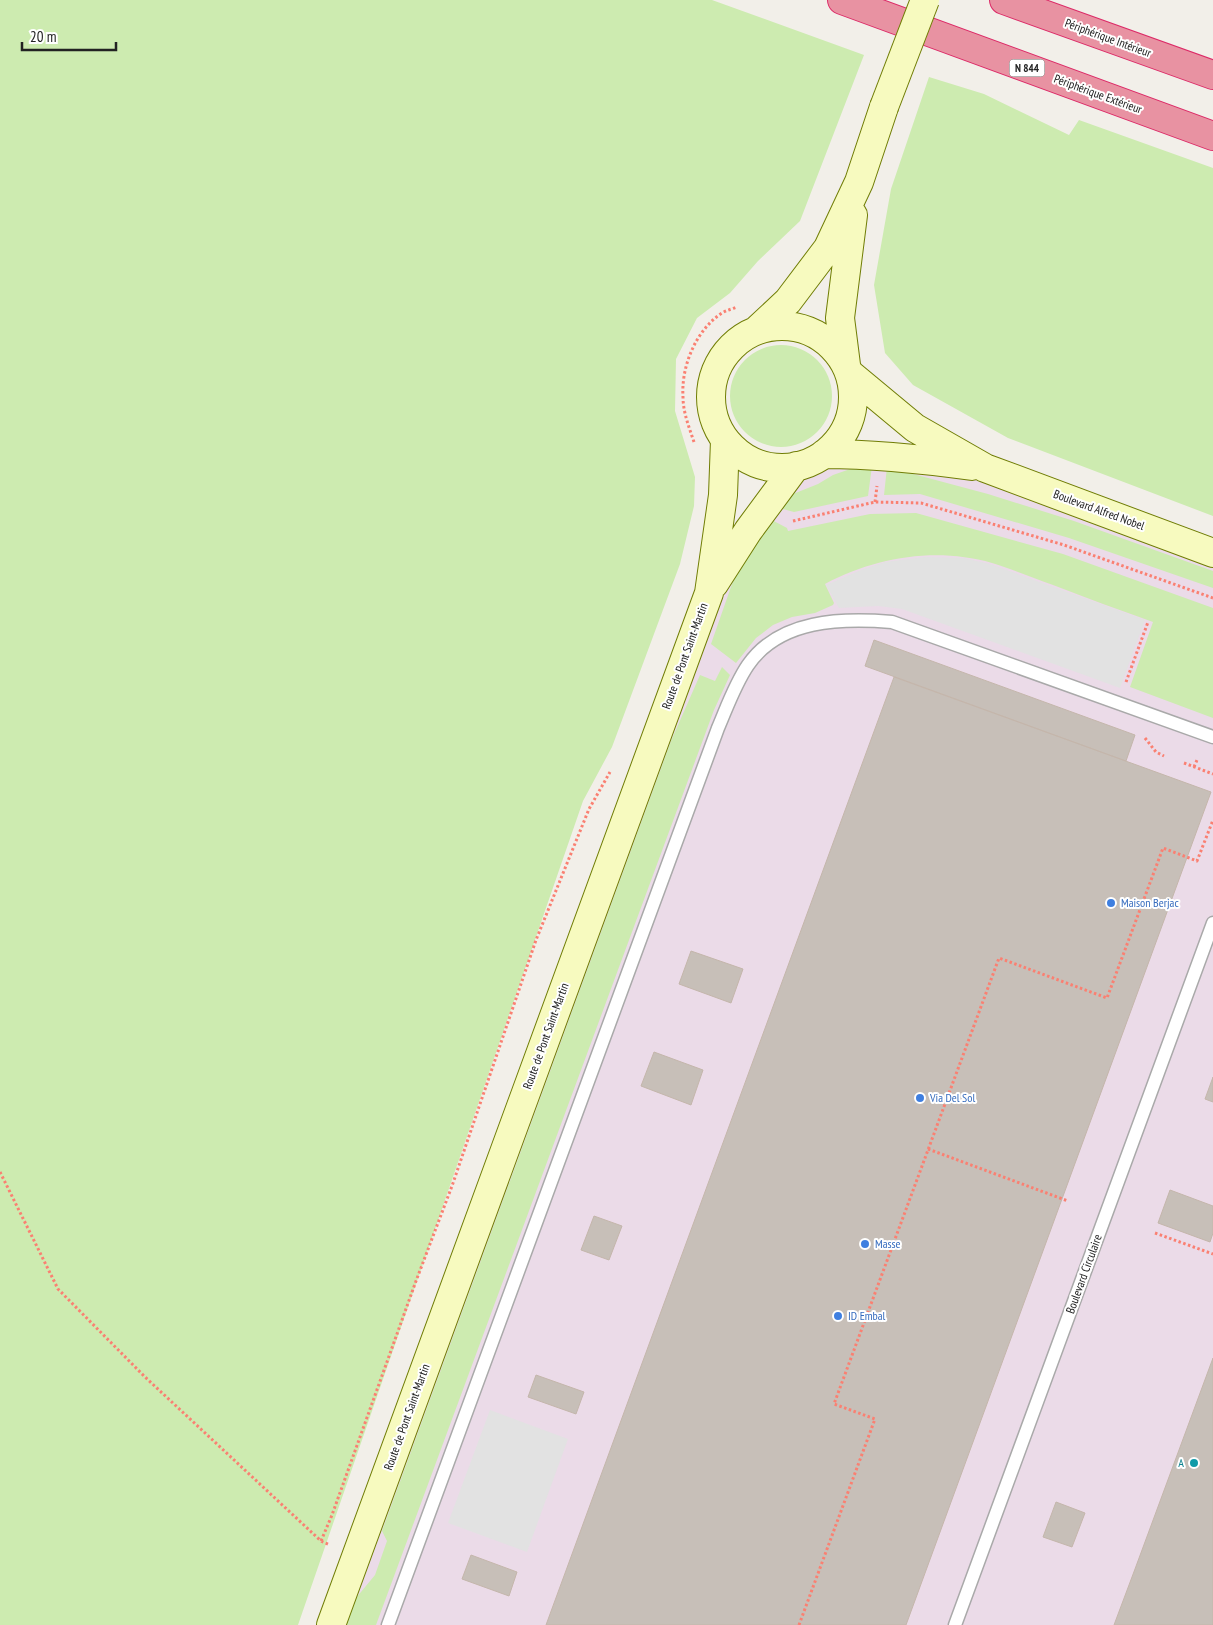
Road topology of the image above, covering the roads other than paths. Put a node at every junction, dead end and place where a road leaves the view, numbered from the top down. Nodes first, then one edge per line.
1 (842, 0) edge
2 (925, 0) edge
3 (1004, 0) edge
4 (1213, 75) edge
5 (1213, 136) edge
6 (859, 182) junction
7 (756, 330) junction
8 (848, 369) junction
9 (725, 440) junction
10 (824, 454) junction
11 (796, 466) junction
12 (985, 468) junction
13 (1213, 553) edge
14 (709, 593) junction
15 (1213, 737) edge
16 (1213, 923) edge
17 (331, 1625) edge
18 (388, 1625) edge
19 (955, 1625) edge

1 - 5 highway, Périphérique Extérieur / N 844
2 - 6 main road, bridge
3 - 4 highway, Périphérique Intérieur
6 - 7 main road
6 - 8 main road
7 - 8 main road
7 - 9 main road
8 - 10 main road
8 - 12 main road, Boulevard Alfred Nobel
9 - 11 main road
9 - 14 main road, Route de Pont Saint-Martin
10 - 11 main road
10 - 12 main road, Boulevard Alfred Nobel
11 - 14 main road
12 - 13 main road, Boulevard Alfred Nobel
14 - 17 main road, Route de Pont Saint-Martin
15 - 18 lane
16 - 19 lane, Boulevard Circulaire

